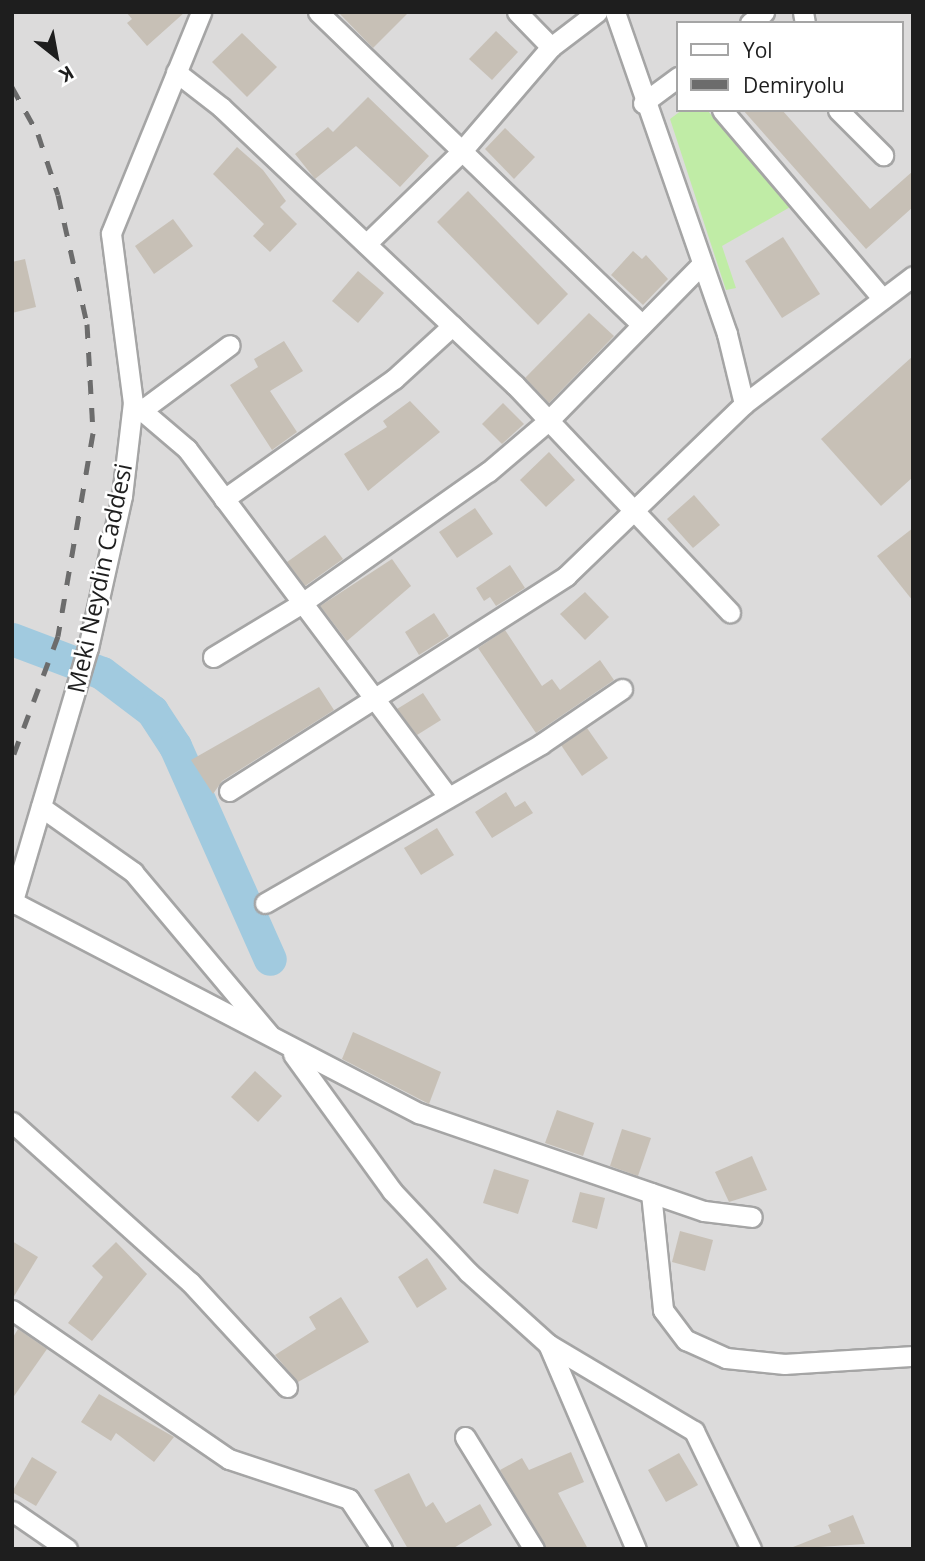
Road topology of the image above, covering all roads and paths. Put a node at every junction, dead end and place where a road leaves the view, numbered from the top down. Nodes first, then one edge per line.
1 (201, 12) edge
2 (318, 12) edge
3 (517, 12) edge
4 (597, 12) edge
5 (615, 12) edge
6 (551, 47) junction
7 (176, 72) junction
8 (676, 78) edge
9 (643, 103) junction
10 (724, 112) edge
11 (840, 112) edge
12 (460, 153) junction
13 (883, 155) dead end
14 (366, 244) junction
15 (702, 264) junction
16 (913, 276) edge
17 (883, 299) junction
18 (642, 325) junction
19 (452, 326) junction
20 (230, 345) dead end
21 (744, 404) junction
22 (137, 406) junction
23 (549, 420) junction
24 (225, 499) junction
25 (633, 511) junction
26 (302, 603) junction
27 (730, 612) dead end
28 (213, 657) dead end
29 (621, 688) dead end
30 (373, 700) junction
31 (229, 792) dead end
32 (447, 797) junction
33 (41, 807) junction
34 (13, 903) edge
35 (265, 903) dead end
36 (282, 1045) junction
37 (12, 1122) edge
38 (651, 1193) junction
39 (752, 1217) dead end
40 (12, 1310) edge
41 (548, 1344) junction
42 (913, 1356) edge
43 (287, 1387) dead end
44 (465, 1437) dead end
45 (12, 1511) edge
46 (67, 1549) edge
47 (382, 1549) edge
48 (534, 1549) edge
49 (636, 1549) edge
50 (751, 1549) edge

1 - 7 street, Meki Neydin Caddesi
2 - 12 street
3 - 6 street
4 - 6 street
5 - 9 street
6 - 12 street
7 - 14 street
7 - 22 street, Meki Neydin Caddesi
8 - 9 street
9 - 15 street
10 - 17 street
11 - 13 street
12 - 14 street
12 - 18 street
14 - 19 street
15 - 18 street
15 - 21 street
16 - 17 street
17 - 21 street
18 - 23 street
19 - 23 street
19 - 24 street
20 - 22 street
21 - 25 street
22 - 24 street
22 - 33 street, Meki Neydin Caddesi
23 - 25 street
23 - 26 street
24 - 26 street
25 - 27 street
25 - 30 street
26 - 28 street
26 - 30 street
29 - 32 street
30 - 31 street
30 - 32 street
32 - 35 street
33 - 34 street, Meki Neydin Caddesi
33 - 36 street
34 - 36 street
36 - 38 street
36 - 41 street
37 - 43 street
38 - 39 street
38 - 42 street
40 - 47 street
41 - 49 street
41 - 50 street
44 - 48 street
45 - 46 street

